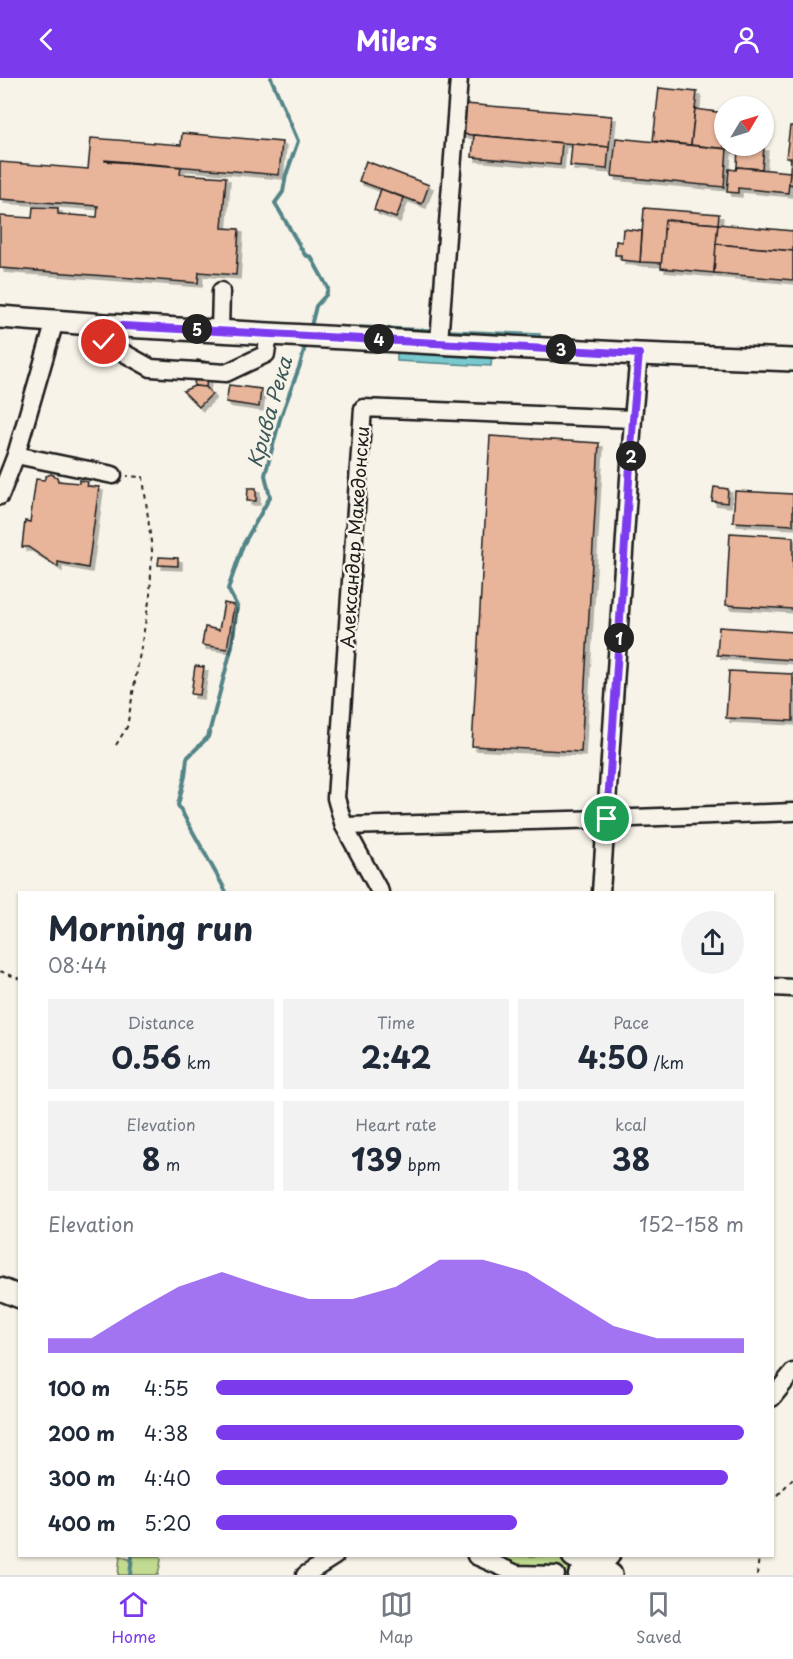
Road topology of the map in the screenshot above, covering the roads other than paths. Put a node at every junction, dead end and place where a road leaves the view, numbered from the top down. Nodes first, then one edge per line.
1 (459, 78) edge
2 (221, 291) dead end
3 (0, 317) edge
4 (55, 321) junction
5 (105, 325) junction
6 (220, 331) junction
7 (269, 333) junction
8 (439, 342) junction
9 (639, 354) junction
10 (793, 360) edge
11 (633, 419) junction
12 (16, 455) junction
13 (112, 475) road end
14 (0, 496) edge
15 (793, 812) edge
16 (607, 819) junction
17 (344, 826) junction
18 (379, 891) edge
19 (601, 891) edge
20 (774, 987) edge
21 (793, 988) edge
22 (0, 1289) edge
23 (18, 1296) edge
24 (793, 1371) edge
25 (774, 1395) edge
26 (333, 1557) edge
27 (478, 1557) edge
28 (576, 1557) edge
29 (608, 1567) edge
30 (305, 1575) edge
31 (556, 1575) edge
32 (577, 1575) edge

1 - 8 lane
2 - 6 lane
3 - 4 main road
4 - 5 main road
4 - 12 lane
5 - 6 main road
5 - 7 lane
6 - 7 main road
7 - 8 main road
8 - 9 main road
9 - 10 main road
9 - 11 lane
11 - 16 lane
11 - 17 lane, Александар Македонски
12 - 13 lane
12 - 14 lane
15 - 16 lane
16 - 17 lane
16 - 19 lane
17 - 18 lane, Александар Македонски
20 - 21 lane
22 - 23 main road
24 - 25 lane
26 - 30 lane
27 - 31 lane
28 - 29 main road
29 - 32 lane

